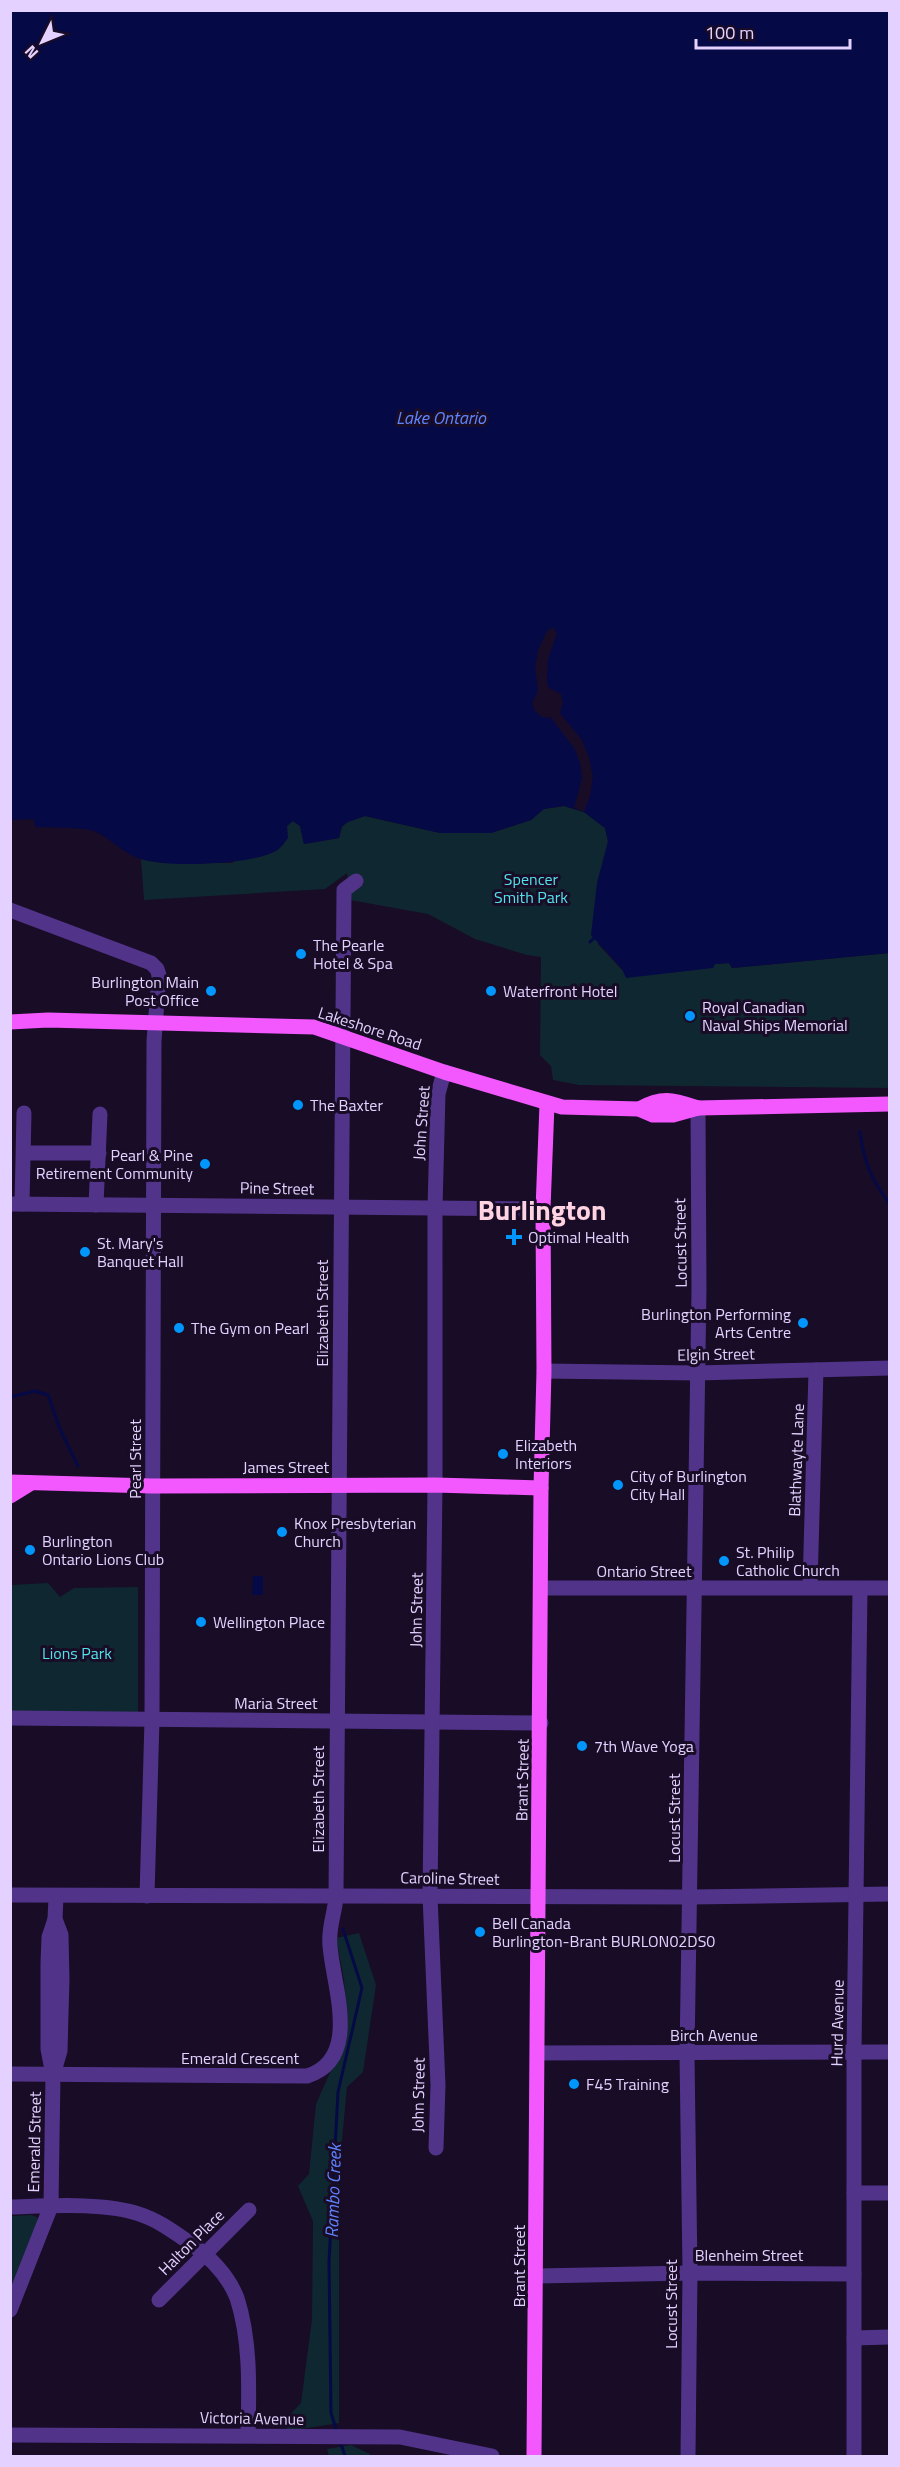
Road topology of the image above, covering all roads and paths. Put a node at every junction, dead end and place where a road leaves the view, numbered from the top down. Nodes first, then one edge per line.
1 (356, 882) dead end
2 (10, 910) edge
3 (10, 1022) edge
4 (154, 1023) junction
5 (341, 1035) junction
6 (444, 1072) junction
7 (547, 1104) junction
8 (890, 1104) edge
9 (698, 1108) junction
10 (24, 1113) dead end
11 (99, 1114) dead end
12 (24, 1153) junction
13 (99, 1153) junction
14 (16, 1204) edge
15 (96, 1205) junction
16 (154, 1206) junction
17 (341, 1207) junction
18 (435, 1208) junction
19 (543, 1209) junction
20 (890, 1368) edge
21 (816, 1370) junction
22 (544, 1371) junction
23 (698, 1373) junction
24 (11, 1485) edge
25 (338, 1485) junction
26 (435, 1485) junction
27 (152, 1486) junction
28 (541, 1488) junction
29 (810, 1587) junction
30 (542, 1588) junction
31 (890, 1588) edge
32 (694, 1589) junction
33 (860, 1589) junction
34 (10, 1718) edge
35 (152, 1720) junction
36 (336, 1721) junction
37 (433, 1722) junction
38 (541, 1723) junction
39 (890, 1894) edge
40 (10, 1895) edge
41 (856, 1895) junction
42 (147, 1896) junction
43 (336, 1896) junction
44 (430, 1896) junction
45 (56, 1897) junction
46 (538, 1897) junction
47 (691, 1897) junction
48 (854, 2052) junction
49 (890, 2052) edge
50 (538, 2053) junction
51 (687, 2054) junction
52 (10, 2074) edge
53 (54, 2074) junction
54 (436, 2148) dead end
55 (854, 2193) junction
56 (890, 2193) edge
57 (51, 2206) junction
58 (10, 2207) edge
59 (249, 2210) dead end
60 (205, 2254) junction
61 (690, 2273) junction
62 (854, 2274) junction
63 (537, 2276) junction
64 (159, 2300) dead end
65 (10, 2310) edge
66 (890, 2337) edge
67 (854, 2338) junction
68 (10, 2435) edge
69 (248, 2435) junction
70 (492, 2457) edge
71 (534, 2457) edge
72 (687, 2457) edge
73 (854, 2457) edge

1 - 5 street, Elizabeth Street
2 - 4 street, Pearl Street
3 - 4 main road, Lakeshore Road
4 - 5 main road, Lakeshore Road
4 - 16 street, Pearl Street
5 - 6 main road, Lakeshore Road
5 - 17 street, Elizabeth Street
6 - 7 main road, Lakeshore Road
6 - 18 street, John Street
7 - 9 main road, Lakeshore Road
7 - 19 main road, Brant Street
8 - 9 main road, Lakeshore Road
9 - 23 street, Locust Street
10 - 12 street
11 - 13 street
12 - 13 street
12 - 14 street
13 - 15 street
14 - 15 street, Pine Street
15 - 16 street, Pine Street
16 - 17 street, Pine Street
16 - 27 street, Pearl Street
17 - 18 street, Pine Street
17 - 25 street, Elizabeth Street
18 - 19 street, Pine Street
18 - 26 street, John Street
19 - 22 main road, Brant Street
20 - 21 street, Elgin Street
21 - 23 street, Elgin Street
21 - 29 street, Blathwayte Lane
22 - 23 street, Elgin Street
22 - 28 main road, Brant Street
23 - 32 street, Locust Street
24 - 27 main road, James Street
25 - 26 main road, James Street
25 - 27 main road, James Street
25 - 36 street, Elizabeth Street
26 - 28 main road, James Street
26 - 37 street, John Street
27 - 35 street, Pearl Street
28 - 30 main road, Brant Street
29 - 32 street, Ontario Street
29 - 33 street, Ontario Street
30 - 32 street, Ontario Street
30 - 38 main road, Brant Street
31 - 33 street, Ontario Street
32 - 47 street, Locust Street
33 - 41 street, Hurd Avenue
34 - 35 street, Maria Street
35 - 36 street, Maria Street
35 - 42 street, Pearl Street
36 - 37 street, Maria Street
36 - 43 street, Elizabeth Street
37 - 38 street, Maria Street
37 - 44 street, John Street
38 - 46 main road, Brant Street
39 - 41 street, Caroline Street
40 - 45 street, Caroline Street
41 - 47 street, Caroline Street
41 - 48 street, Hurd Avenue
42 - 43 street, Caroline Street
42 - 45 street, Caroline Street
43 - 44 street, Caroline Street
43 - 53 street, Emerald Crescent
44 - 46 street, Caroline Street
44 - 54 street, John Street
45 - 53 street, Emerald Street
46 - 47 street, Caroline Street
46 - 50 main road, Brant Street
47 - 51 street, Locust Street
48 - 49 street, Birch Avenue
48 - 51 street, Birch Avenue
48 - 55 street, Hurd Avenue
50 - 51 street, Birch Avenue
50 - 63 main road, Brant Street
51 - 61 street, Locust Street
52 - 53 street, Emerald Crescent
53 - 57 street, Emerald Street
55 - 56 street
55 - 62 street, Hurd Avenue
57 - 58 street
57 - 60 street
57 - 65 street, Emerald Street
59 - 60 street, Halton Place
60 - 64 street, Halton Place
60 - 69 street
61 - 62 street, Blenheim Street
61 - 63 street, Blenheim Street
61 - 72 street, Locust Street
62 - 67 street, Hurd Avenue
63 - 71 main road, Brant Street
66 - 67 street
67 - 73 street, Hurd Avenue
68 - 69 street, Victoria Avenue
69 - 70 street, Victoria Avenue

